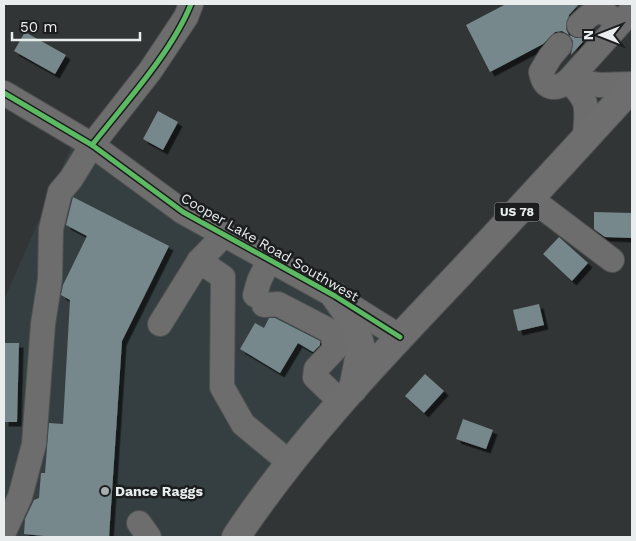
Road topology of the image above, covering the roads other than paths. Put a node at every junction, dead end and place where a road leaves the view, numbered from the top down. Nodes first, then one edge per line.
1 (191, 4) edge
2 (625, 17) edge
3 (579, 25) dead end
4 (560, 45) dead end
5 (568, 82) junction
6 (632, 86) edge
7 (4, 93) edge
8 (585, 139) junction
9 (92, 144) junction
10 (530, 198) junction
11 (224, 235) junction
12 (199, 260) junction
13 (269, 260) junction
14 (612, 260) dead end
15 (335, 296) junction
16 (160, 324) dead end
17 (400, 337) junction
18 (348, 396) junction
19 (290, 463) junction
20 (4, 532) edge
21 (236, 537) edge

1 - 9 street
2 - 3 street
2 - 5 street
4 - 5 street
5 - 6 street
5 - 8 street
6 - 8 main road, US 78
7 - 9 street, Cooper Lake Road Southwest
8 - 10 main road, US 78
9 - 11 street, Cooper Lake Road Southwest
9 - 20 street
10 - 14 street
10 - 17 main road, US 78
11 - 12 street
11 - 13 street, Cooper Lake Road Southwest
12 - 16 street
12 - 19 street
13 - 15 street, Cooper Lake Road Southwest
13 - 18 street
15 - 17 street, Cooper Lake Road Southwest
15 - 18 main road
17 - 18 main road, US 78
18 - 19 main road, US 78
19 - 21 main road, US 78

